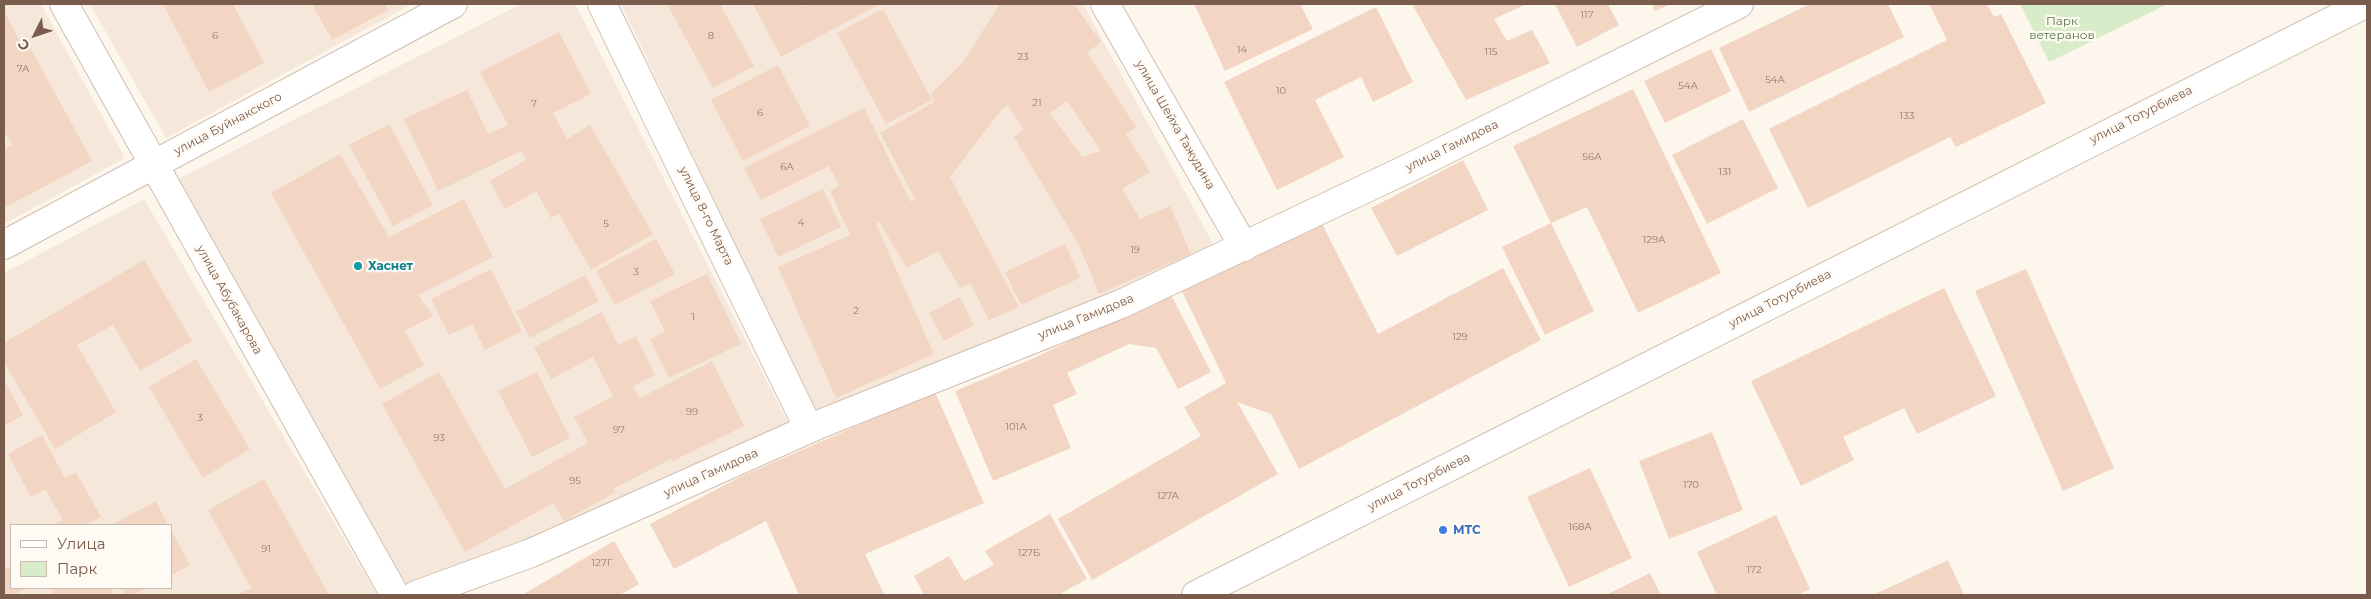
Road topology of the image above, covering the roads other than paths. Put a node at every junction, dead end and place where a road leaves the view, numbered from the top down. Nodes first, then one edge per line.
1 (64, 4) edge
2 (453, 4) edge
3 (602, 4) edge
4 (1105, 4) edge
5 (1740, 4) edge
6 (2365, 4) edge
7 (153, 164) junction
8 (4, 245) edge
9 (1244, 247) junction
10 (810, 429) junction
11 (395, 595) edge
12 (416, 595) edge
13 (1196, 595) edge

1 - 7 street, улица Абубакарова
2 - 7 street, улица Буйнакского
3 - 10 street, улица 8-го Марта
4 - 9 street, улица Шейха Тажудина
5 - 9 street, улица Гамидова
6 - 13 street, улица Тотурбиева
7 - 8 street, улица Буйнакского
7 - 11 street, улица Абубакарова
9 - 10 street, улица Гамидова
10 - 12 street, улица Гамидова

